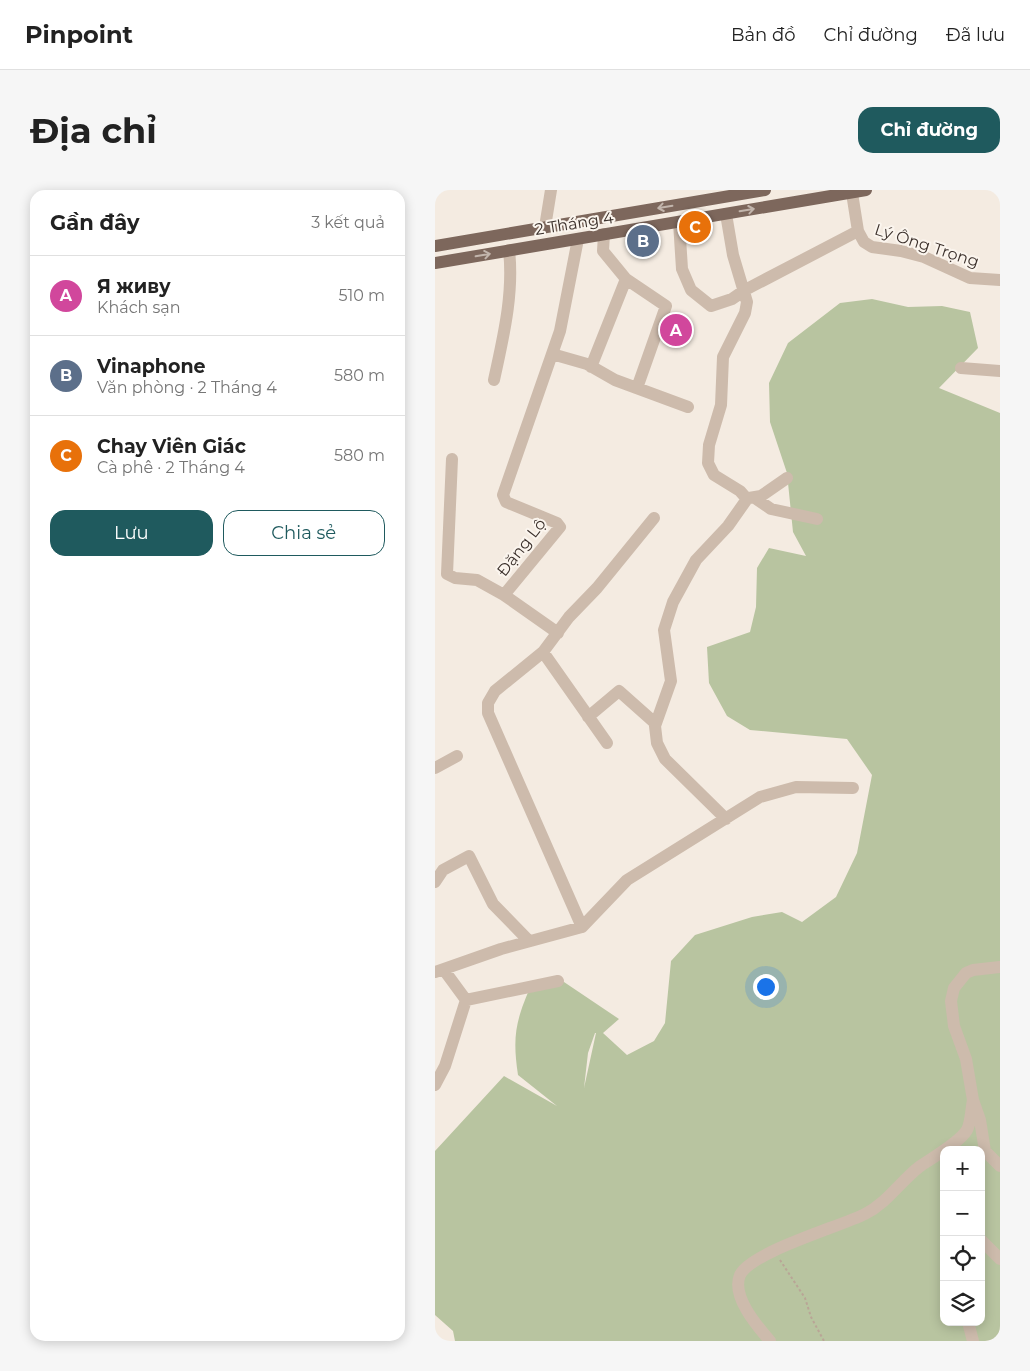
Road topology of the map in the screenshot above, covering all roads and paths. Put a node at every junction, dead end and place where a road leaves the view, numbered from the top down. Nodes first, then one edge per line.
1 (551, 190) edge
2 (765, 190) edge
3 (866, 190) edge
4 (852, 193) junction
5 (726, 214) junction
6 (679, 222) junction
7 (545, 226) junction
8 (858, 231) junction
9 (604, 234) junction
10 (578, 238) junction
11 (542, 244) junction
12 (435, 246) edge
13 (509, 250) junction
14 (435, 263) edge
15 (998, 277) edge
16 (626, 279) junction
17 (745, 290) junction
18 (552, 354) junction
19 (591, 367) junction
20 (961, 368) dead end
21 (1000, 371) edge
22 (494, 380) dead end
23 (637, 388) junction
24 (688, 407) dead end
25 (452, 459) dead end
26 (787, 478) dead end
27 (751, 498) junction
28 (654, 518) dead end
29 (817, 519) dead end
30 (504, 595) junction
31 (558, 633) junction
32 (543, 652) junction
33 (588, 717) junction
34 (655, 723) junction
35 (607, 742) dead end
36 (457, 756) dead end
37 (435, 768) edge
38 (853, 788) dead end
39 (726, 819) junction
40 (435, 882) edge
41 (583, 927) junction
42 (529, 941) junction
43 (1000, 967) edge
44 (439, 971) edge
45 (558, 981) dead end
46 (466, 1000) junction
47 (435, 1086) edge
48 (973, 1100) junction
49 (1000, 1166) edge
50 (985, 1244) edge
51 (780, 1249) junction
52 (1000, 1259) edge
53 (969, 1326) edge
54 (770, 1341) edge
55 (824, 1341) edge
56 (973, 1341) edge

1 - 7 street
2 -> 7 main road, 2 Tháng 4
3 - 4 main road, 2 Tháng 4
5 -> 4 main road, 2 Tháng 4
4 - 8 street, Lý Ông Trọng
5 - 6 main road, 2 Tháng 4
5 - 17 street
6 - 9 main road, 2 Tháng 4
6 - 17 street
7 - 11 main road
7 - 12 main road, 2 Tháng 4
8 - 15 street, Lý Ông Trọng
8 - 17 street
9 - 10 main road, 2 Tháng 4
9 - 16 street
10 - 11 main road, 2 Tháng 4
10 - 18 street, Đặng Lộ
11 - 13 main road, 2 Tháng 4
14 -> 13 main road, 2 Tháng 4
13 - 22 street
16 - 19 street
16 - 23 street
17 - 27 street
18 - 19 street
18 - 30 street, Đặng Lộ
19 - 23 street
20 - 21 street
23 - 24 street
25 - 30 street, Đặng Lộ
26 - 27 street
27 - 29 street
27 - 34 street
28 - 31 street
30 - 31 street
31 - 32 street
32 - 33 street
32 - 41 street
33 - 34 street
33 - 35 street
34 - 39 street
36 - 37 street
38 - 39 street
39 - 41 street
40 - 42 street
41 - 42 street
42 - 44 street
43 - 48 street
44 - 46 street
45 - 46 street
46 - 47 street
48 - 49 street
48 - 51 street
50 - 52 street
51 - 54 street
51 - 55 path
53 - 56 street

